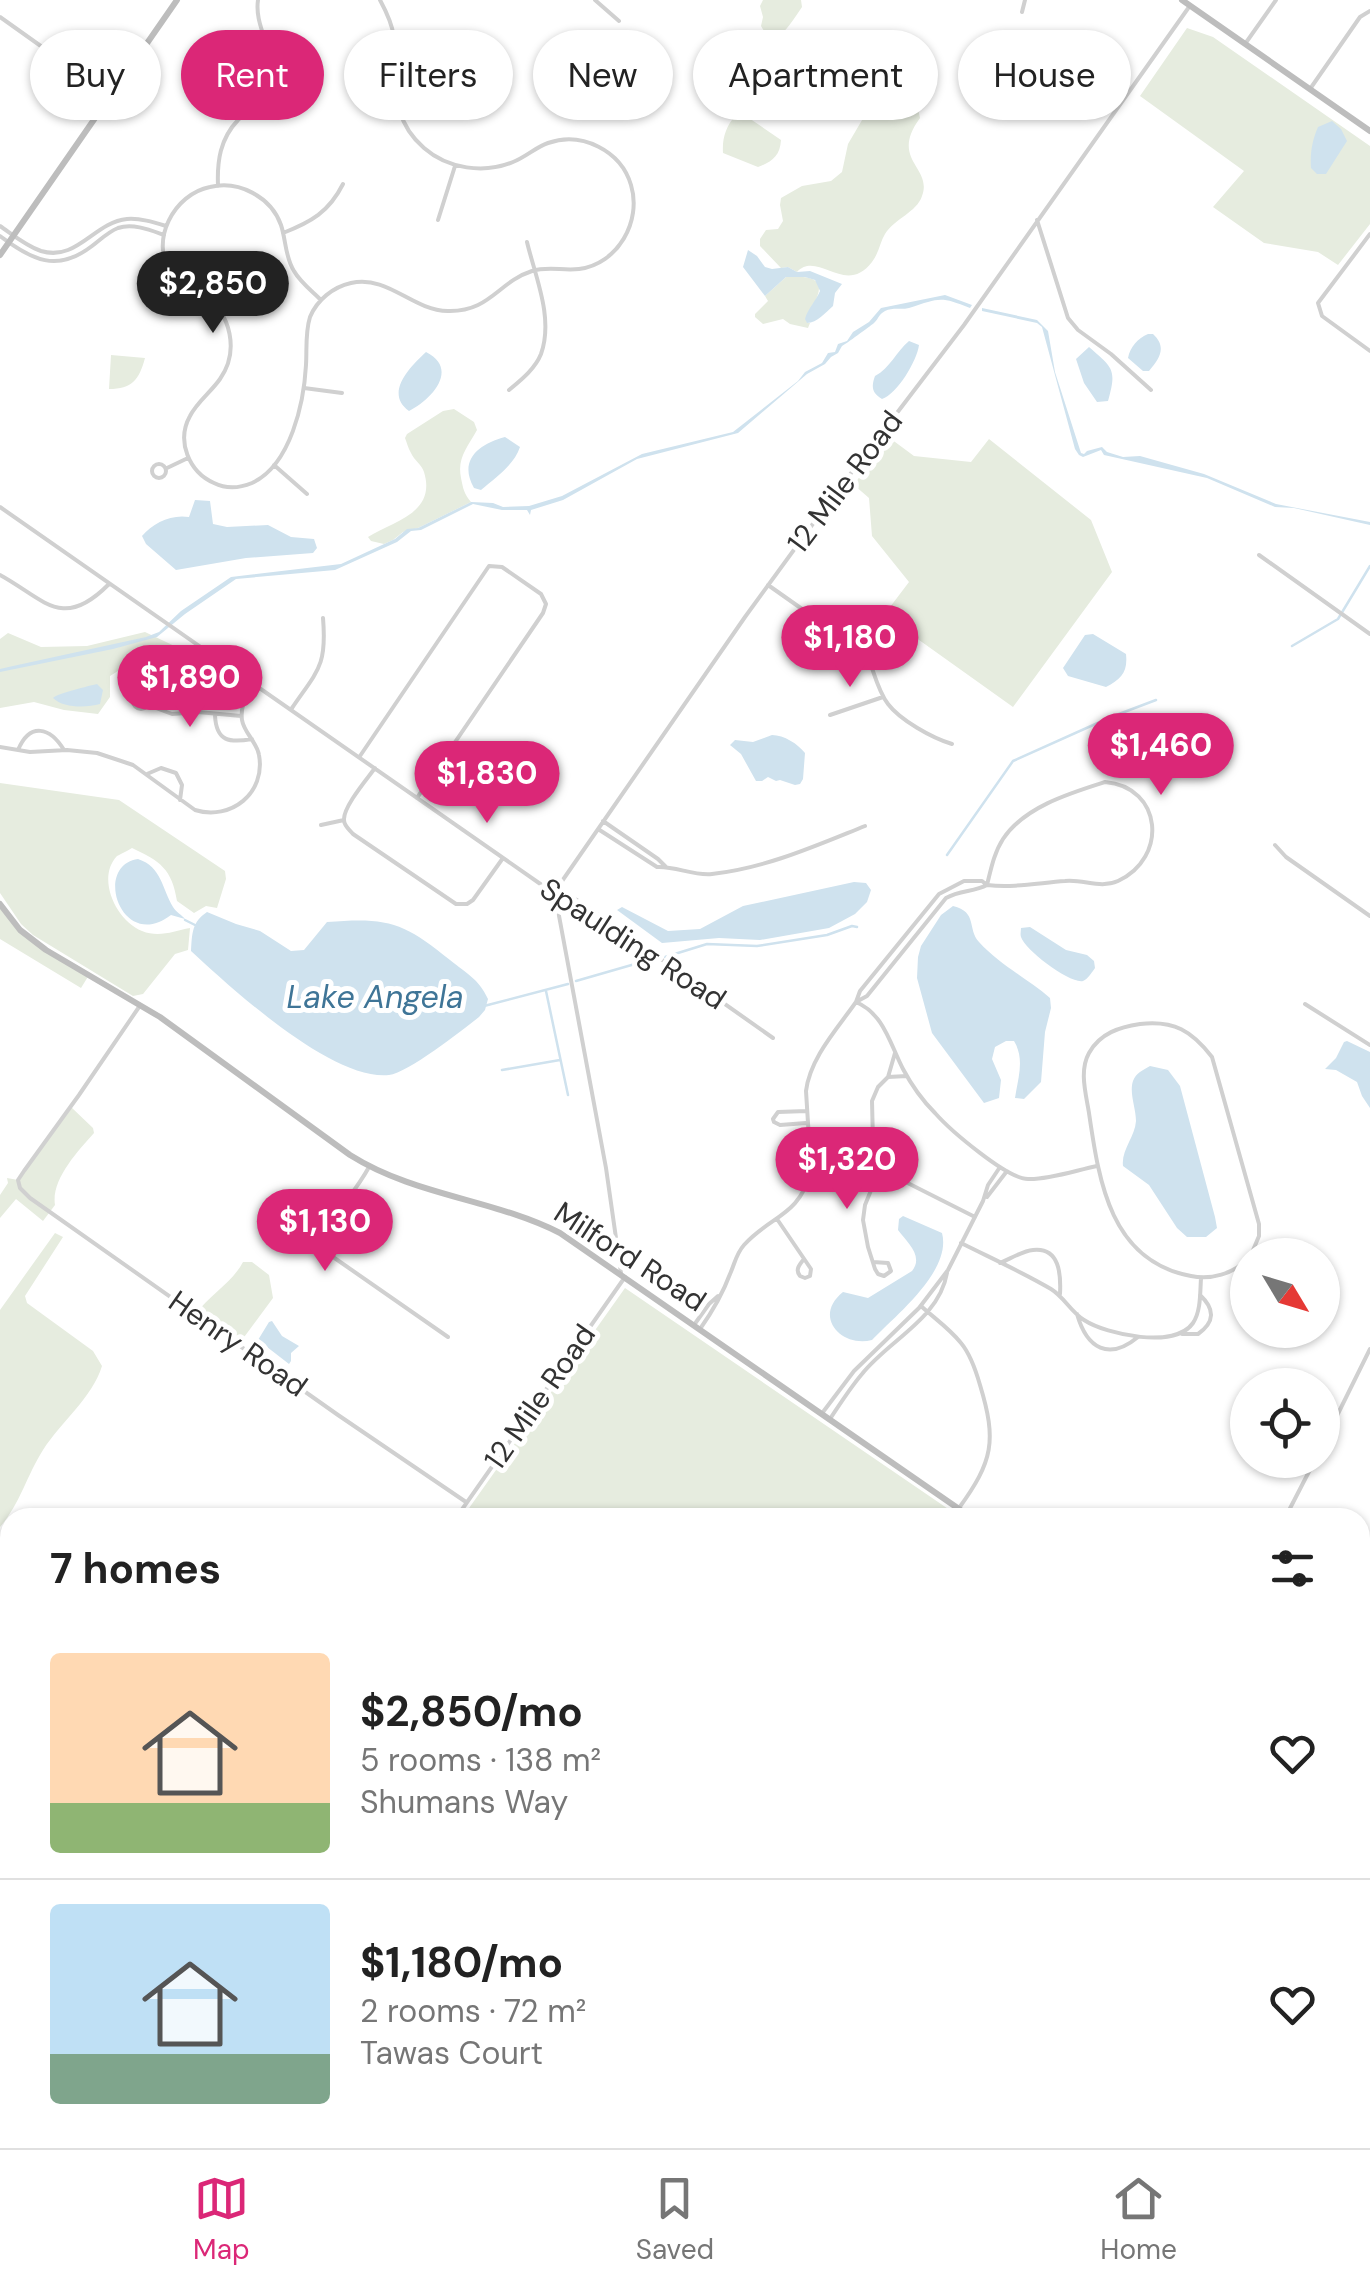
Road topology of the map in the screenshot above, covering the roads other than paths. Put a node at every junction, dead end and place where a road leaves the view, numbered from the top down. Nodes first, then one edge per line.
1 (177, 0) edge
2 (258, 0) edge
3 (380, 0) edge
4 (595, 0) edge
5 (1025, 0) edge
6 (1276, 0) edge
7 (1186, 3) edge
8 (1370, 11) edge
9 (1022, 12) dead end
10 (0, 17) edge
11 (619, 20) dead end
12 (156, 30) edge
13 (392, 30) edge
14 (30, 39) edge
15 (1245, 44) junction
16 (1310, 89) junction
17 (93, 120) edge
18 (404, 120) edge
19 (1370, 131) edge
20 (455, 166) junction
21 (343, 184) dead end
22 (218, 186) junction
23 (138, 219) junction
24 (438, 220) dead end
25 (1037, 220) junction
26 (114, 222) junction
27 (0, 226) edge
28 (137, 226) junction
29 (166, 226) junction
30 (118, 228) junction
31 (283, 233) junction
32 (1370, 234) edge
33 (164, 235) junction
34 (0, 236) edge
35 (11, 239) junction
36 (85, 242) junction
37 (527, 242) dead end
38 (90, 248) junction
39 (43, 252) junction
40 (0, 255) edge
41 (40, 259) junction
42 (534, 270) junction
43 (321, 300) junction
44 (1370, 351) edge
45 (304, 388) junction
46 (509, 390) dead end
47 (1151, 390) dead end
48 (342, 393) dead end
49 (188, 458) junction
50 (274, 465) junction
51 (167, 468) dead end
52 (306, 494) dead end
53 (0, 507) edge
54 (1260, 556) dead end
55 (0, 574) edge
56 (110, 584) junction
57 (768, 585) junction
58 (323, 618) dead end
59 (1370, 634) edge
60 (252, 681) junction
61 (884, 696) junction
62 (148, 705) dead end
63 (291, 709) junction
64 (215, 714) junction
65 (830, 714) dead end
66 (242, 716) junction
67 (252, 739) junction
68 (952, 744) dead end
69 (0, 747) edge
70 (64, 750) junction
71 (18, 751) junction
72 (360, 756) junction
73 (375, 768) junction
74 (147, 774) junction
75 (417, 798) junction
76 (180, 800) junction
77 (344, 820) junction
78 (603, 821) junction
79 (321, 825) dead end
80 (865, 826) dead end
81 (598, 828) junction
82 (630, 841) junction
83 (1275, 846) dead end
84 (626, 848) junction
85 (504, 858) junction
86 (666, 866) junction
87 (987, 885) junction
88 (557, 894) junction
89 (0, 904) edge
90 (1370, 916) edge
91 (856, 1002) junction
92 (1304, 1004) dead end
93 (140, 1005) junction
94 (773, 1038) dead end
95 (1370, 1045) edge
96 (895, 1053) junction
97 (907, 1076) junction
98 (888, 1077) junction
99 (807, 1111) junction
100 (808, 1123) junction
101 (369, 1166) junction
102 (874, 1166) junction
103 (1097, 1166) junction
104 (1000, 1167) junction
105 (1007, 1171) junction
106 (892, 1174) junction
107 (874, 1183) junction
108 (983, 1200) junction
109 (975, 1217) junction
110 (777, 1219) junction
111 (1258, 1238) edge
112 (961, 1243) junction
113 (804, 1259) dead end
114 (873, 1262) dead end
115 (1000, 1263) junction
116 (948, 1270) junction
117 (1230, 1271) edge
118 (623, 1275) junction
119 (1201, 1278) junction
120 (1060, 1294) junction
121 (1200, 1295) junction
122 (921, 1306) junction
123 (928, 1312) junction
124 (1076, 1314) junction
125 (697, 1327) junction
126 (1182, 1334) junction
127 (1140, 1336) junction
128 (448, 1337) dead end
129 (1370, 1348) edge
130 (1340, 1409) edge
131 (822, 1414) junction
132 (830, 1419) junction
133 (1306, 1478) edge
134 (466, 1502) junction
135 (462, 1508) edge
136 (959, 1508) joint
137 (1290, 1508) edge

1 - 12 street
2 - 22 street
3 - 13 street
4 - 11 street
5 - 9 street
6 - 15 street
7 - 15 street
7 - 25 street, 12 Mile Road
8 - 16 street
10 - 14 street
15 - 16 street
16 - 19 street
17 - 35 street
18 - 20 street
20 - 24 street
20 - 42 street
21 - 31 street
22 - 29 street
22 - 31 street
23 - 26 street
23 - 28 street
23 - 29 street
25 - 47 street
25 - 57 street, 12 Mile Road
26 - 30 street
26 - 36 street
27 - 35 street
28 - 30 street
28 - 33 street
29 - 33 street
30 - 38 street
31 - 43 street
32 - 44 street
33 - 49 street
34 - 35 street
35 - 39 street
35 - 40 street
35 - 41 street
36 - 38 street
36 - 39 street
37 - 42 street
38 - 41 street
39 - 41 street
42 - 43 street
42 - 46 street
43 - 45 street
45 - 48 street
45 - 50 street
49 - 50 street
49 - 51 street
50 - 52 street
53 - 56 street, Spaulding Road
54 - 59 street
55 - 56 street
56 - 60 street, Spaulding Road
57 - 61 street
57 - 78 street, 12 Mile Road
58 - 63 street
60 - 63 street, Spaulding Road
60 - 66 street
61 - 65 street
61 - 68 street
62 - 64 street
63 - 72 street, Spaulding Road
64 - 66 street
64 - 67 street
66 - 67 street
67 - 76 street
69 - 71 street
70 - 71 street
70 - 71 street
70 - 74 street
72 - 73 street, Spaulding Road
72 - 75 street
73 - 75 street, Spaulding Road
73 - 77 street
74 - 76 street
74 - 76 street
75 - 85 street, Spaulding Road
77 - 79 street
77 - 85 street
78 - 81 street, 12 Mile Road
78 - 82 street
80 - 86 street
81 - 84 street
81 - 88 street, 12 Mile Road
82 - 84 street
82 - 86 street
83 - 90 street
84 - 86 street
85 - 88 street, Spaulding Road
87 - 87 street
87 - 91 street
88 - 94 street, Spaulding Road
88 - 118 street
89 - 93 street, Milford Road
91 - 96 street
91 - 99 street
92 - 95 street
93 - 101 street, Milford Road
93 - 134 street, Henry Road
96 - 97 street
96 - 98 street
97 - 98 street
97 - 104 street
98 - 102 street
99 - 100 street
99 - 100 street
100 - 110 street
101 - 118 street, Milford Road
101 - 128 street
102 - 106 street
102 - 107 street
103 - 105 street
103 - 111 street
103 - 119 street
104 - 105 street
104 - 108 street
105 - 108 street
106 - 107 street
106 - 109 street
107 - 114 street
108 - 109 street
109 - 112 street
110 - 113 street
110 - 125 street
112 - 115 street
112 - 116 street
115 - 120 street
115 - 120 street
116 - 122 street
116 - 123 street
117 - 119 street
118 - 125 street, Milford Road
118 - 134 street, 12 Mile Road
119 - 121 street
120 - 124 street
121 - 126 street
121 - 126 street
122 - 123 street
122 - 131 street
123 - 132 street
123 - 136 street
124 - 127 street
124 - 127 street
125 - 131 street, Milford Road
126 - 127 street
129 - 130 street
131 - 132 street, Milford Road
132 - 136 street, Milford Road
133 - 137 street
134 - 135 street, 12 Mile Road

